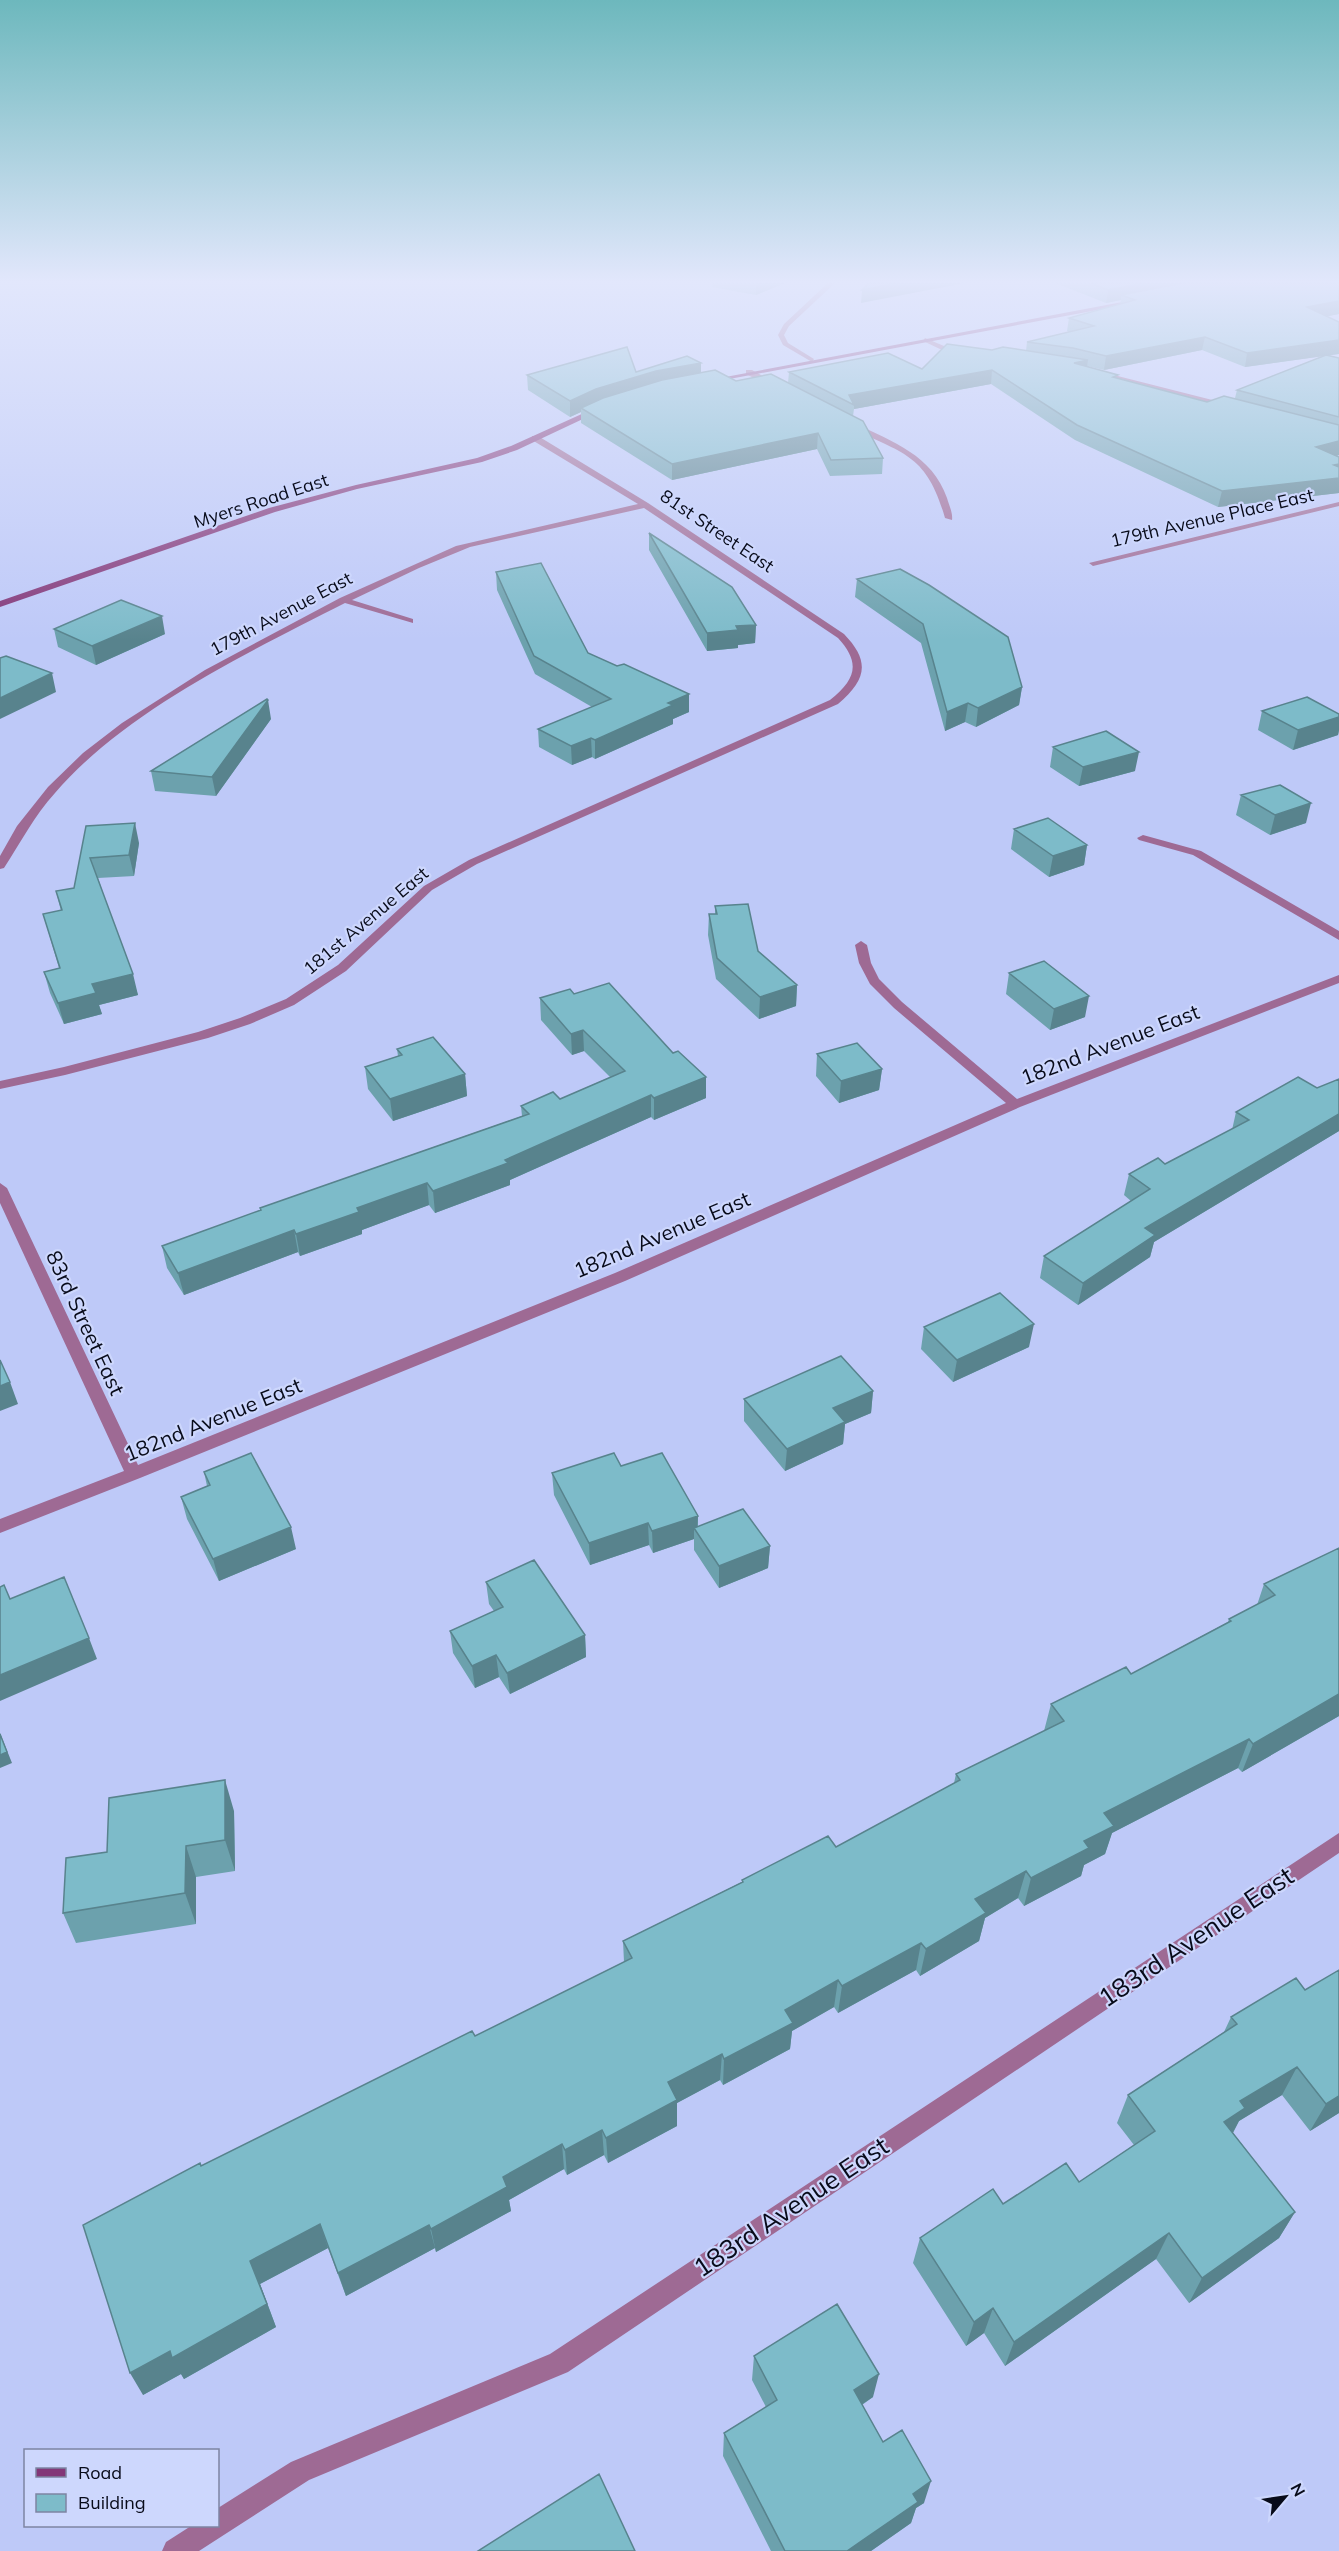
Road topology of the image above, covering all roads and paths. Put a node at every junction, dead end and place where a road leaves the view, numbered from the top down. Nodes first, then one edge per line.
1 (1211, 402) edge
2 (609, 406) edge
3 (1234, 408) edge
4 (849, 424) edge
5 (535, 438) junction
6 (1339, 504) edge
7 (645, 505) junction
8 (949, 518) dead end
9 (1093, 563) dead end
10 (343, 600) junction
11 (0, 604) edge
12 (410, 621) dead end
13 (859, 671) joint
14 (1143, 838) dead end
15 (0, 866) edge
16 (1339, 936) edge
17 (861, 945) dead end
18 (1339, 979) edge
19 (0, 1084) edge
20 (1016, 1104) junction
21 (0, 1188) edge
22 (134, 1474) junction
23 (0, 1526) edge
24 (1339, 1842) edge
25 (219, 2522) edge
26 (212, 2527) edge
27 (175, 2551) edge

1 - 3 street
2 - 5 street, Myers Road East
4 - 8 street
5 - 7 street, 81st Street East
5 - 11 street, Myers Road East
6 - 9 street, 179th Avenue Place East
7 - 10 street, 179th Avenue East
7 - 13 street, 81st Street East
10 - 12 street
10 - 15 street, 179th Avenue East
13 - 19 street, 181st Avenue East
14 - 16 street
17 - 20 street
18 - 20 street, 182nd Avenue East
20 - 22 street, 182nd Avenue East
21 - 22 street, 83rd Street East
22 - 23 street, 182nd Avenue East
24 - 25 street, 183rd Avenue East
26 - 27 street

